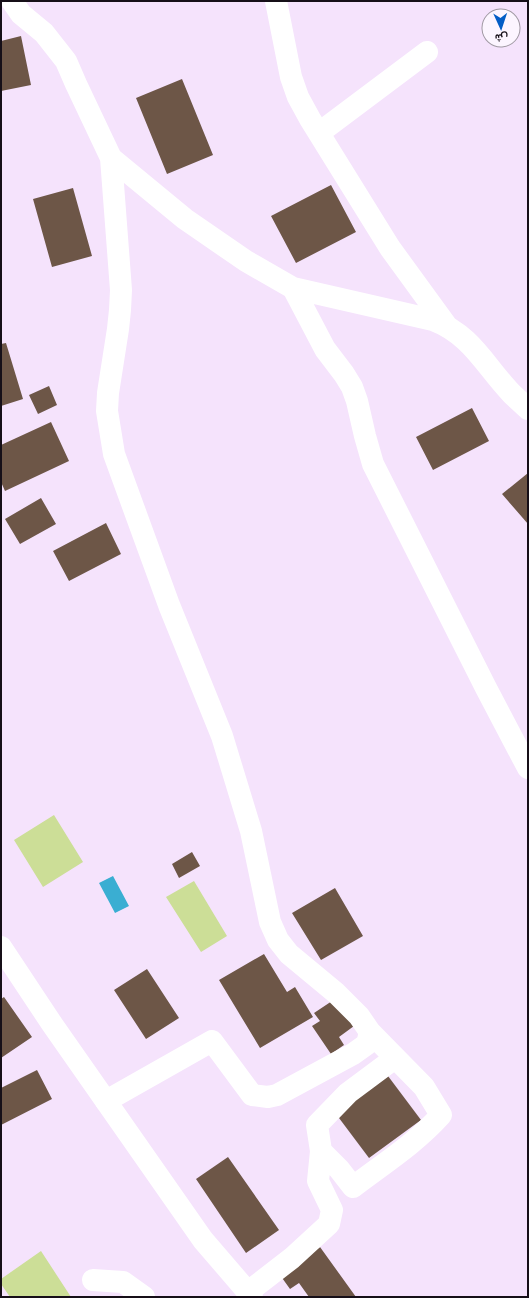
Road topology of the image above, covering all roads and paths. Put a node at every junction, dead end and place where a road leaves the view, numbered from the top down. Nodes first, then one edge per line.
1 (12, 1) edge
2 (276, 1) edge
3 (427, 52) dead end
4 (319, 133) junction
5 (111, 158) junction
6 (293, 288) junction
7 (446, 325) junction
8 (528, 409) edge
9 (528, 768) edge
10 (1, 947) edge
11 (370, 1032) junction
12 (395, 1058) junction
13 (106, 1101) junction
14 (321, 1151) junction
15 (93, 1280) dead end
16 (250, 1294) edge
17 (144, 1297) edge

1 - 5 street
2 - 4 street
3 - 4 street
4 - 7 street
5 - 6 street
5 - 11 street
6 - 7 street
6 - 9 street
7 - 8 street
10 - 13 street
11 - 12 street
11 - 13 street
12 - 14 street
12 - 14 street
13 - 16 street
14 - 16 street
15 - 17 street

